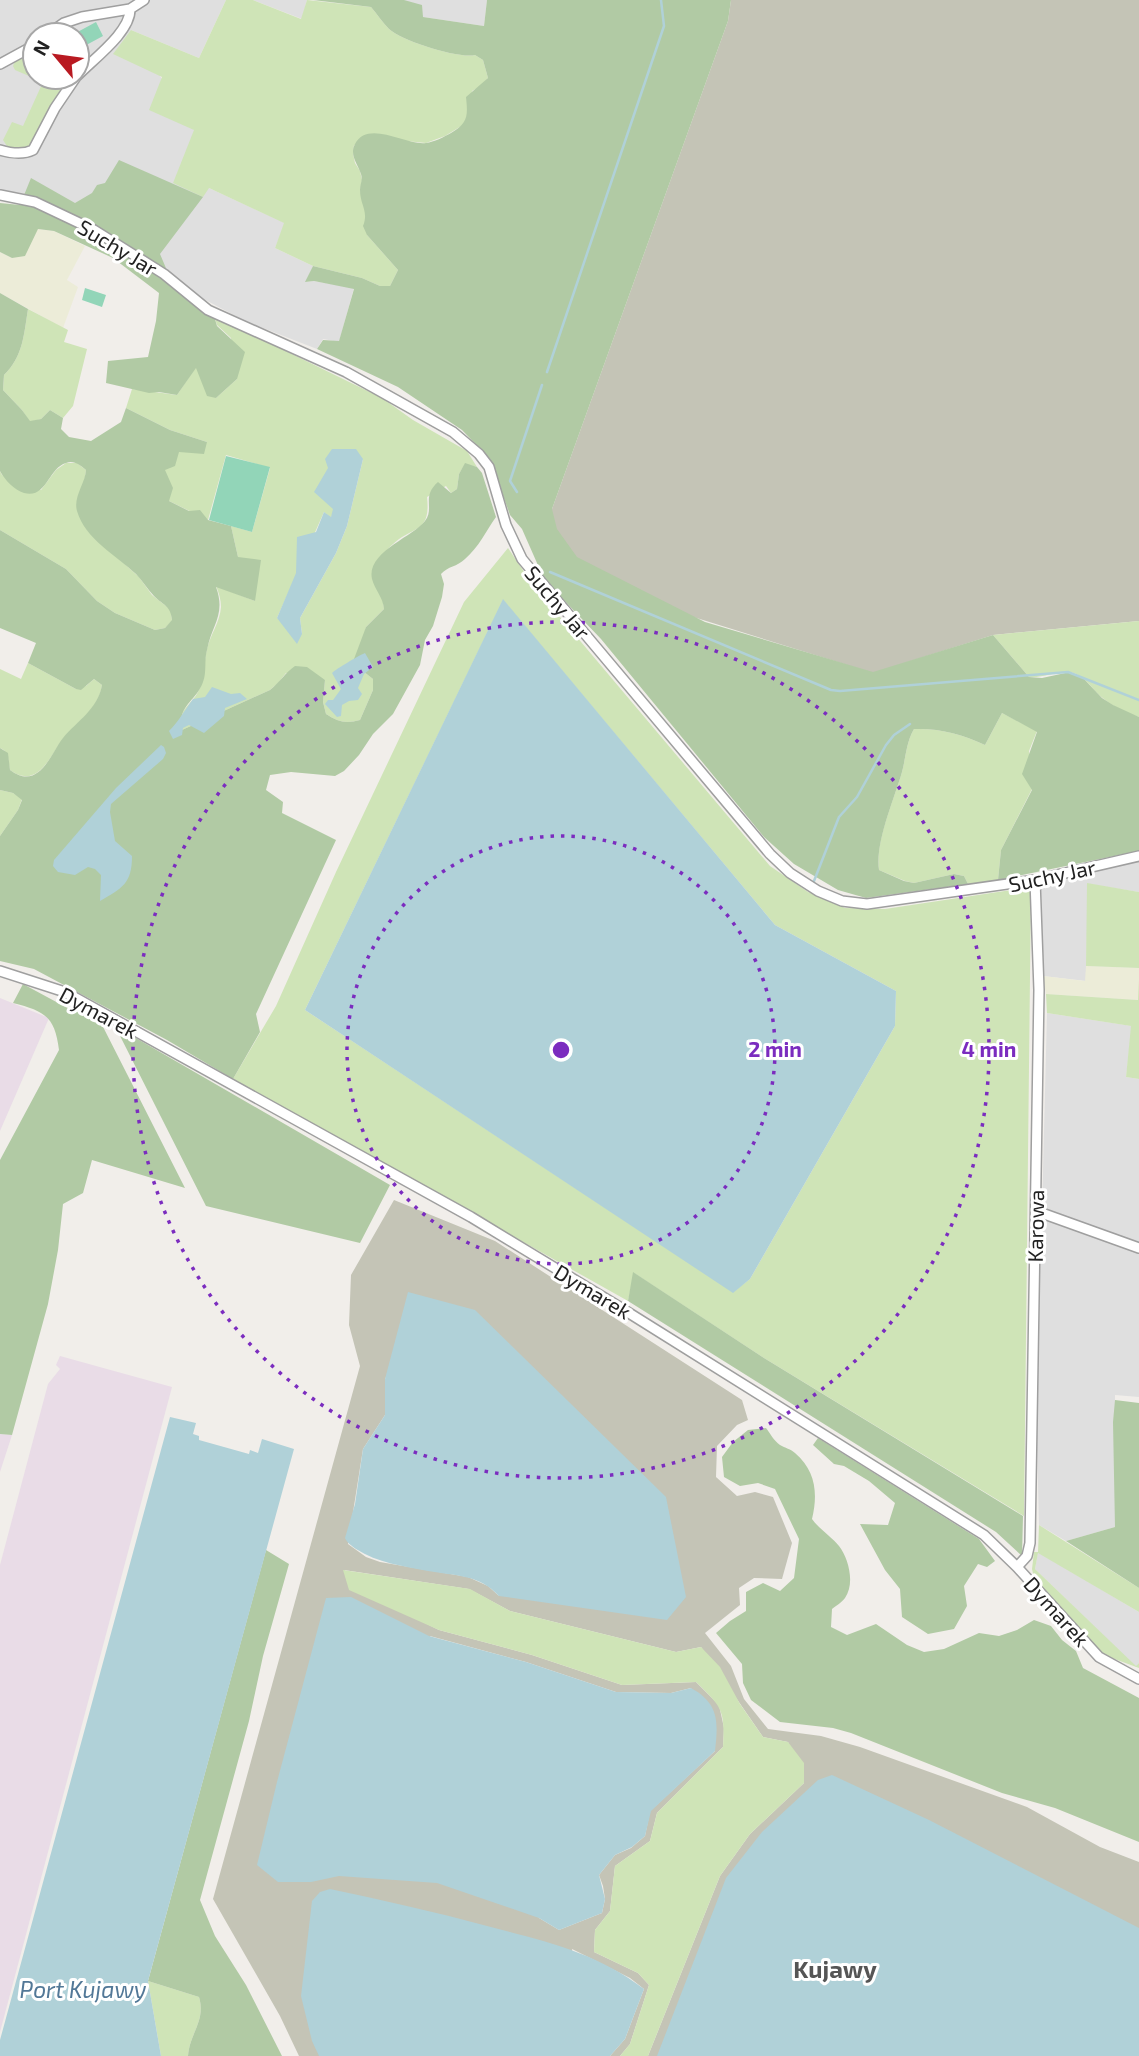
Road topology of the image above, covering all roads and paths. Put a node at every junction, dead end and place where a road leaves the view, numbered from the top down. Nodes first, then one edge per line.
1 (145, 0) edge
2 (130, 9) junction
3 (70, 21) edge
4 (21, 53) edge
5 (91, 63) edge
6 (0, 64) edge
7 (67, 91) edge
8 (0, 150) edge
9 (0, 194) edge
10 (1139, 856) edge
11 (1035, 880) junction
12 (0, 971) edge
13 (1036, 1211) junction
14 (1139, 1248) edge
15 (1017, 1567) junction
16 (1139, 1679) edge

1 - 2 street
2 - 3 street
2 - 5 street
4 - 6 street
7 - 8 street
9 - 11 street, Suchy Jar
10 - 11 street, Suchy Jar
11 - 13 street, Karowa
12 - 15 street, Dymarek
13 - 14 street
13 - 15 street, Karowa
15 - 16 street, Dymarek

